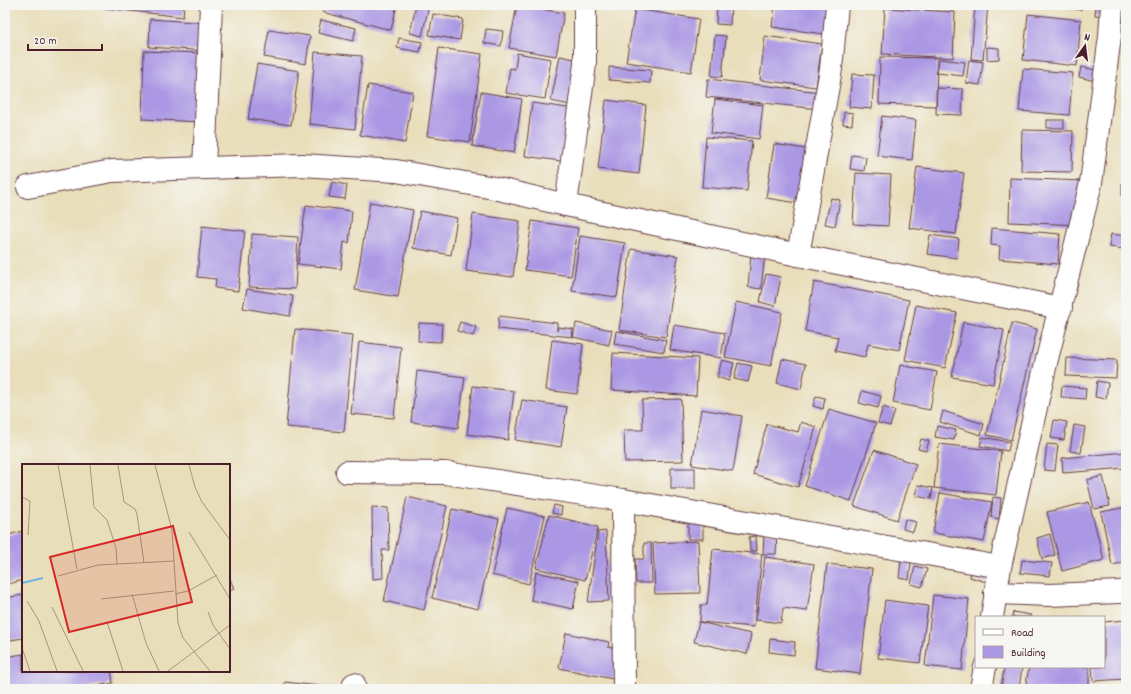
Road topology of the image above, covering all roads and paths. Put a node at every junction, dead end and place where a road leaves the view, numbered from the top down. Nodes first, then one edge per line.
1 (211, 5) edge
2 (585, 5) edge
3 (837, 5) edge
4 (1112, 5) edge
5 (204, 168) junction
6 (28, 187) dead end
7 (566, 205) junction
8 (798, 255) junction
9 (1061, 308) junction
10 (347, 472) dead end
11 (623, 500) junction
12 (1000, 567) junction
13 (1126, 591) edge
14 (995, 593) junction
15 (992, 616) edge
16 (984, 668) edge
17 (624, 689) edge
18 (981, 689) edge

1 - 5 street
2 - 7 street
3 - 8 street
4 - 9 street
5 - 6 street
5 - 7 street
7 - 8 street
8 - 9 street
9 - 12 street
10 - 11 street
11 - 12 street
11 - 17 street
12 - 14 street
13 - 14 street
14 - 15 street
16 - 18 street

